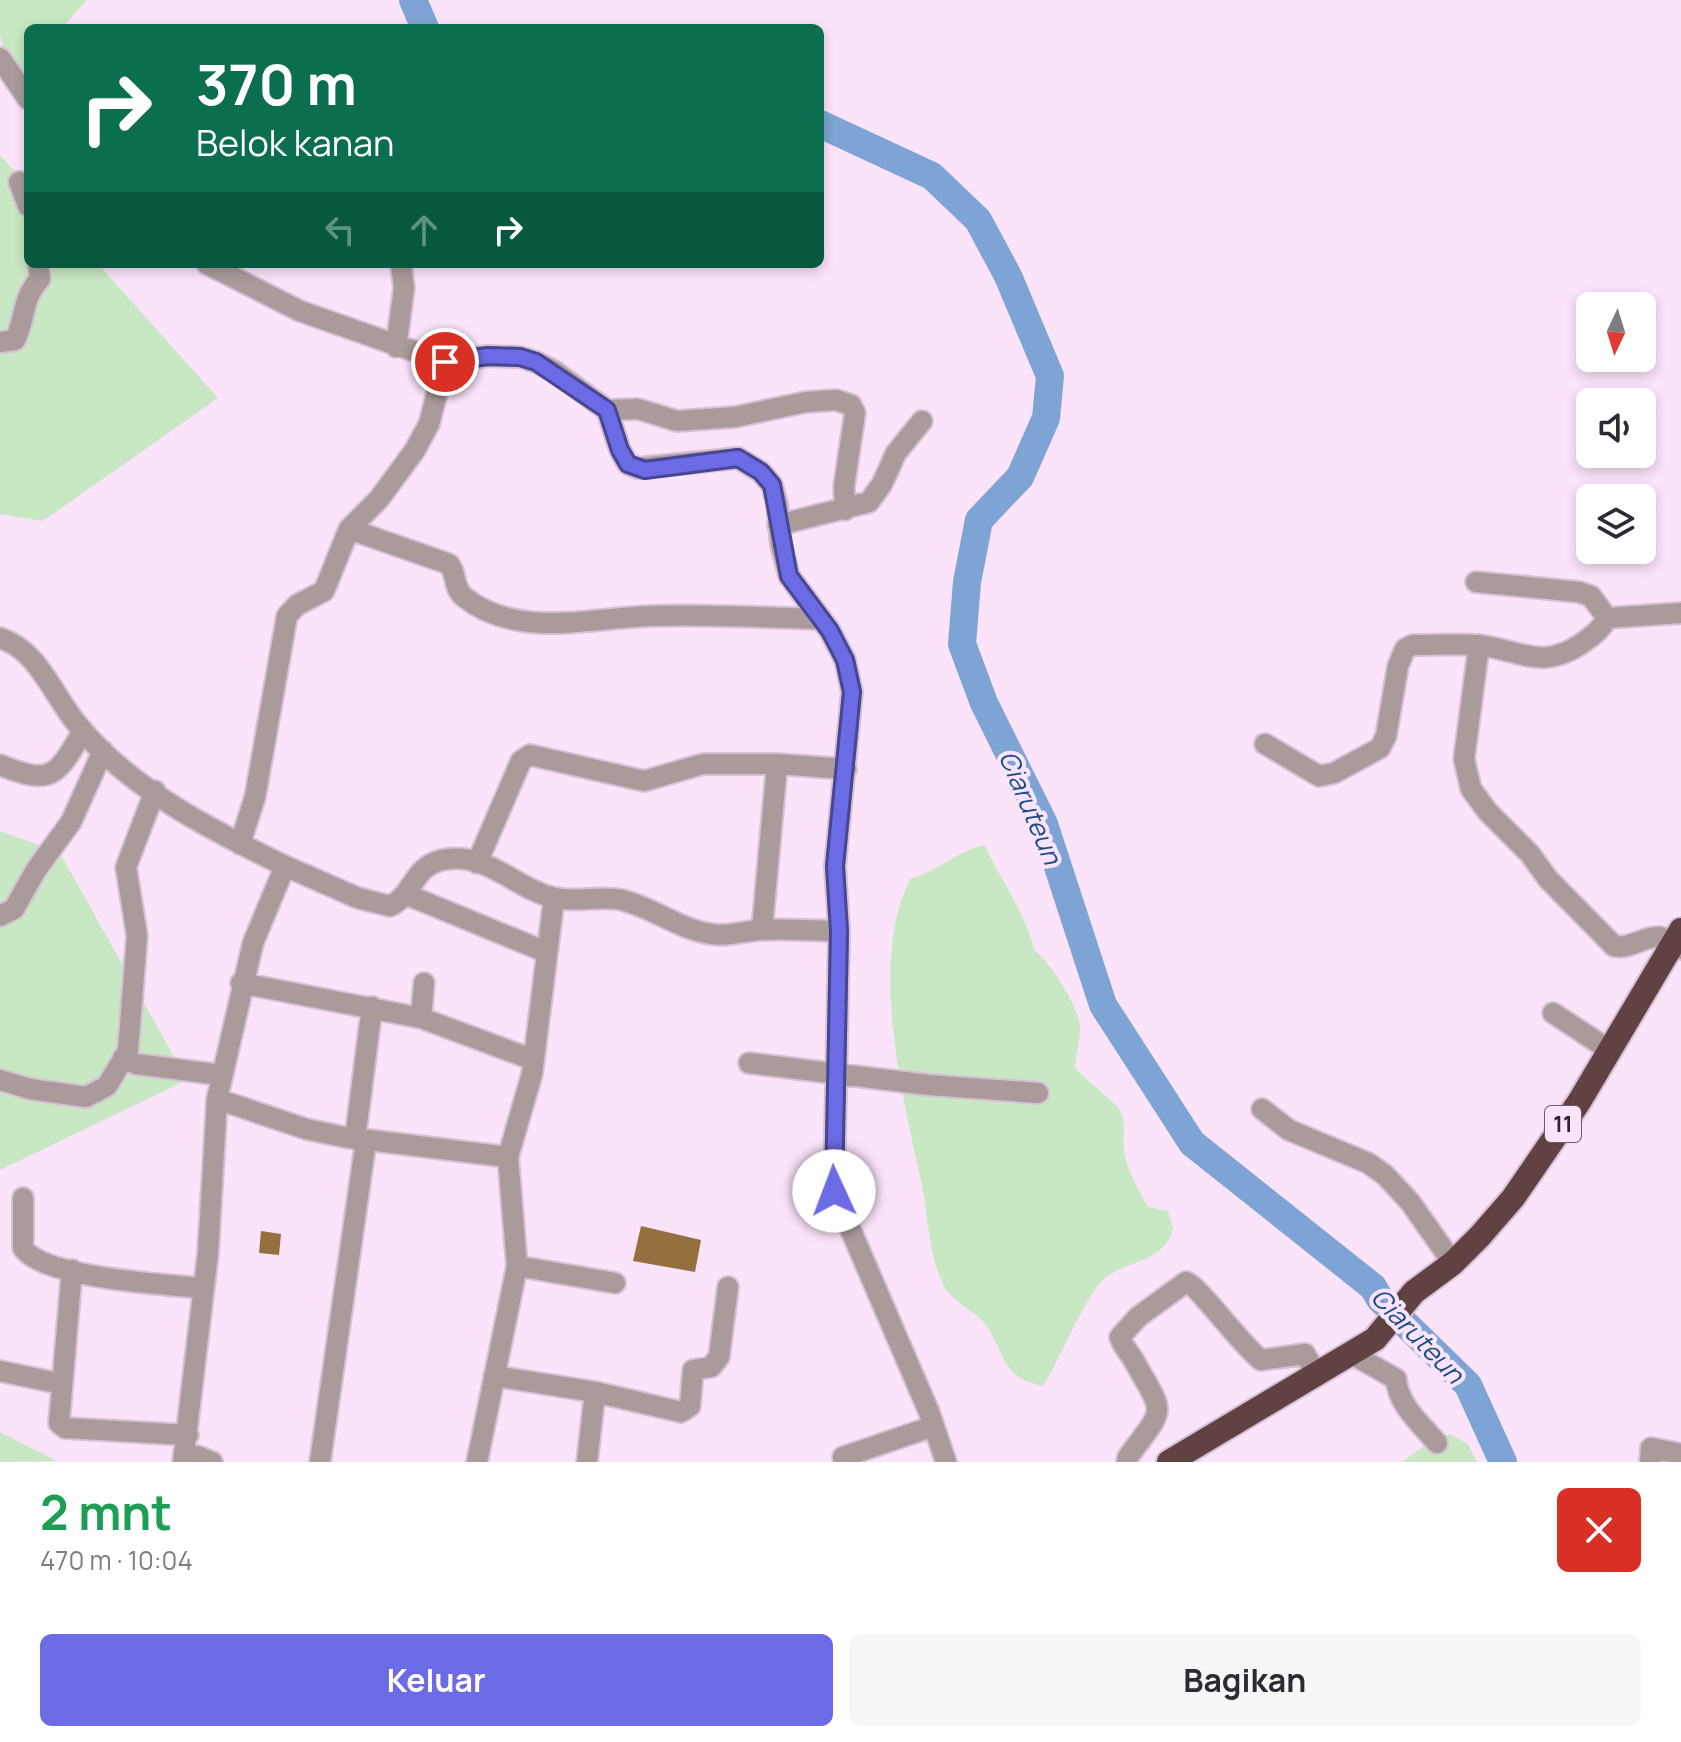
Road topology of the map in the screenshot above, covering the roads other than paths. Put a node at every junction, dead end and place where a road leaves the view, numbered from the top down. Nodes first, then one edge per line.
1 (0, 58) edge
2 (24, 93) edge
3 (24, 183) edge
4 (24, 198) edge
5 (39, 268) edge
6 (215, 268) edge
7 (402, 268) edge
8 (0, 342) edge
9 (396, 347) junction
10 (445, 362) junction
11 (607, 410) junction
12 (922, 421) dead end
13 (845, 510) junction
14 (778, 525) junction
15 (349, 529) junction
16 (1476, 582) dead end
17 (1681, 613) edge
18 (1607, 618) junction
19 (820, 619) junction
20 (0, 638) edge
21 (1479, 645) junction
22 (83, 731) junction
23 (1265, 744) dead end
24 (103, 751) junction
25 (777, 764) junction
26 (0, 765) edge
27 (846, 769) junction
28 (155, 791) junction
29 (240, 844) junction
30 (477, 863) junction
31 (285, 866) junction
32 (405, 894) junction
33 (554, 898) junction
34 (0, 916) edge
35 (762, 930) junction
36 (839, 931) junction
37 (1678, 941) edge
38 (546, 952) junction
39 (241, 983) junction
40 (424, 983) dead end
41 (372, 1007) junction
42 (1553, 1013) dead end
43 (421, 1018) junction
44 (1609, 1050) junction
45 (123, 1058) junction
46 (534, 1060) junction
47 (749, 1063) dead end
48 (222, 1075) junction
49 (835, 1075) junction
50 (0, 1080) edge
51 (1038, 1093) dead end
52 (217, 1099) junction
53 (1262, 1109) dead end
54 (361, 1139) junction
55 (508, 1157) junction
56 (23, 1198) dead end
57 (1453, 1263) junction
58 (517, 1266) junction
59 (72, 1270) junction
60 (615, 1283) dead end
61 (728, 1287) dead end
62 (204, 1288) junction
63 (1352, 1354) junction
64 (0, 1371) edge
65 (494, 1376) junction
66 (1317, 1376) junction
67 (62, 1384) junction
68 (595, 1392) junction
69 (934, 1426) junction
70 (188, 1435) junction
71 (1437, 1443) dead end
72 (1681, 1454) edge
73 (843, 1457) dead end
74 (184, 1460) edge
75 (212, 1462) edge
76 (320, 1462) edge
77 (477, 1462) edge
78 (587, 1462) edge
79 (946, 1462) edge
80 (1127, 1462) edge
81 (1169, 1462) edge
82 (1650, 1462) edge

1 - 2 street
3 - 4 street
5 - 8 street
6 - 9 street
7 - 9 street
9 - 10 street
10 - 11 street
10 - 15 street
11 - 13 street
11 - 14 street
12 - 13 street
13 - 14 street
14 - 19 street
15 - 19 street
15 - 29 street
16 - 18 street
17 - 18 street
18 - 21 street
19 - 27 street
20 - 22 street
21 - 23 street
21 - 37 street
22 - 24 street
22 - 26 street
24 - 28 street
24 - 34 street
25 - 27 street
25 - 30 street
25 - 35 street
27 - 36 street
28 - 29 street
28 - 45 street
29 - 31 street
30 - 32 street
30 - 33 street
31 - 32 street
31 - 39 street
32 - 38 street
33 - 35 street
33 - 38 street
35 - 36 street
36 - 49 street
37 - 44 highway, 11
38 - 46 street
39 - 41 street
39 - 48 street
40 - 43 street
41 - 43 street
41 - 54 street
42 - 44 street
43 - 46 street
44 - 57 highway, 11
45 - 48 street
45 - 50 street
46 - 55 street
47 - 49 street
48 - 52 street
49 - 51 street
49 - 69 street
52 - 54 street
52 - 62 street
53 - 57 street
54 - 55 street
54 - 76 street
55 - 58 street
56 - 59 street
57 - 63 highway, 11
58 - 60 street
58 - 65 street
59 - 62 street
59 - 67 street
61 - 68 street
62 - 70 street
63 - 66 highway, 11
63 - 71 street
64 - 67 street
65 - 68 street
65 - 77 street
66 - 80 street
66 - 81 highway, 11
67 - 70 street
68 - 78 street
69 - 73 street
69 - 79 street
70 - 74 street
72 - 82 street
74 - 75 street

